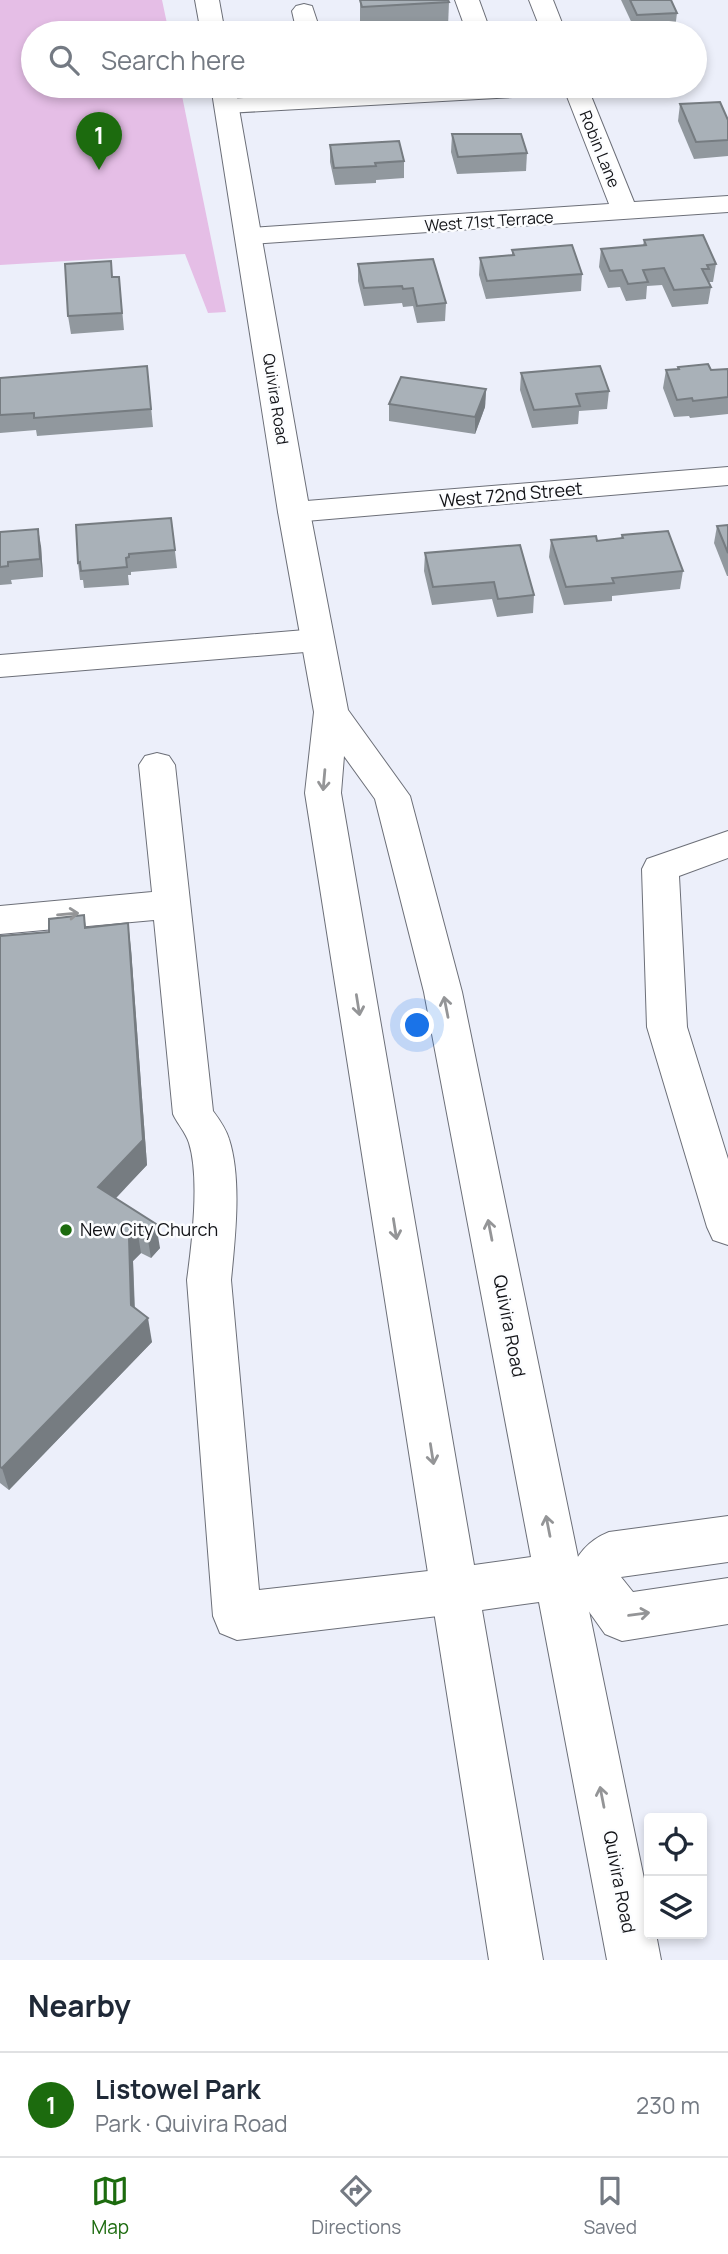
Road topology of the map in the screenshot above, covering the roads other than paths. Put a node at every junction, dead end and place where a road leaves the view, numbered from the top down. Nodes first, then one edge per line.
1 (207, 0) edge
2 (467, 0) edge
3 (541, 0) edge
4 (211, 21) edge
5 (475, 21) edge
6 (549, 21) edge
7 (225, 98) edge
8 (580, 98) edge
9 (728, 204) edge
10 (625, 212) junction
11 (250, 236) junction
12 (728, 476) edge
13 (294, 513) junction
14 (317, 640) junction
15 (0, 666) edge
16 (331, 712) junction
17 (157, 765) dead end
18 (726, 851) edge
19 (171, 904) junction
20 (0, 920) edge
21 (728, 1227) edge
22 (728, 1539) edge
23 (575, 1576) junction
24 (455, 1591) junction
25 (728, 1601) edge
26 (516, 1960) edge
27 (634, 1960) edge

1 - 4 main road
2 - 5 main road
3 - 6 main road
7 - 11 main road, Quivira Road
8 - 10 main road, Robin Lane
9 - 10 main road, West 71st Terrace
10 - 11 main road, West 71st Terrace
11 - 13 main road, Quivira Road
12 - 13 main road, West 72nd Street
13 - 14 main road, Quivira Road
14 - 15 main road
14 - 16 main road, Quivira Road
23 -> 16 main road, Quivira Road
16 -> 24 main road, Quivira Road
17 - 19 main road
18 - 21 main road
20 -> 19 main road
19 - 24 main road
22 - 23 main road
23 - 24 main road
23 -> 25 main road
27 -> 23 main road, Quivira Road
24 - 26 main road, Quivira Road

